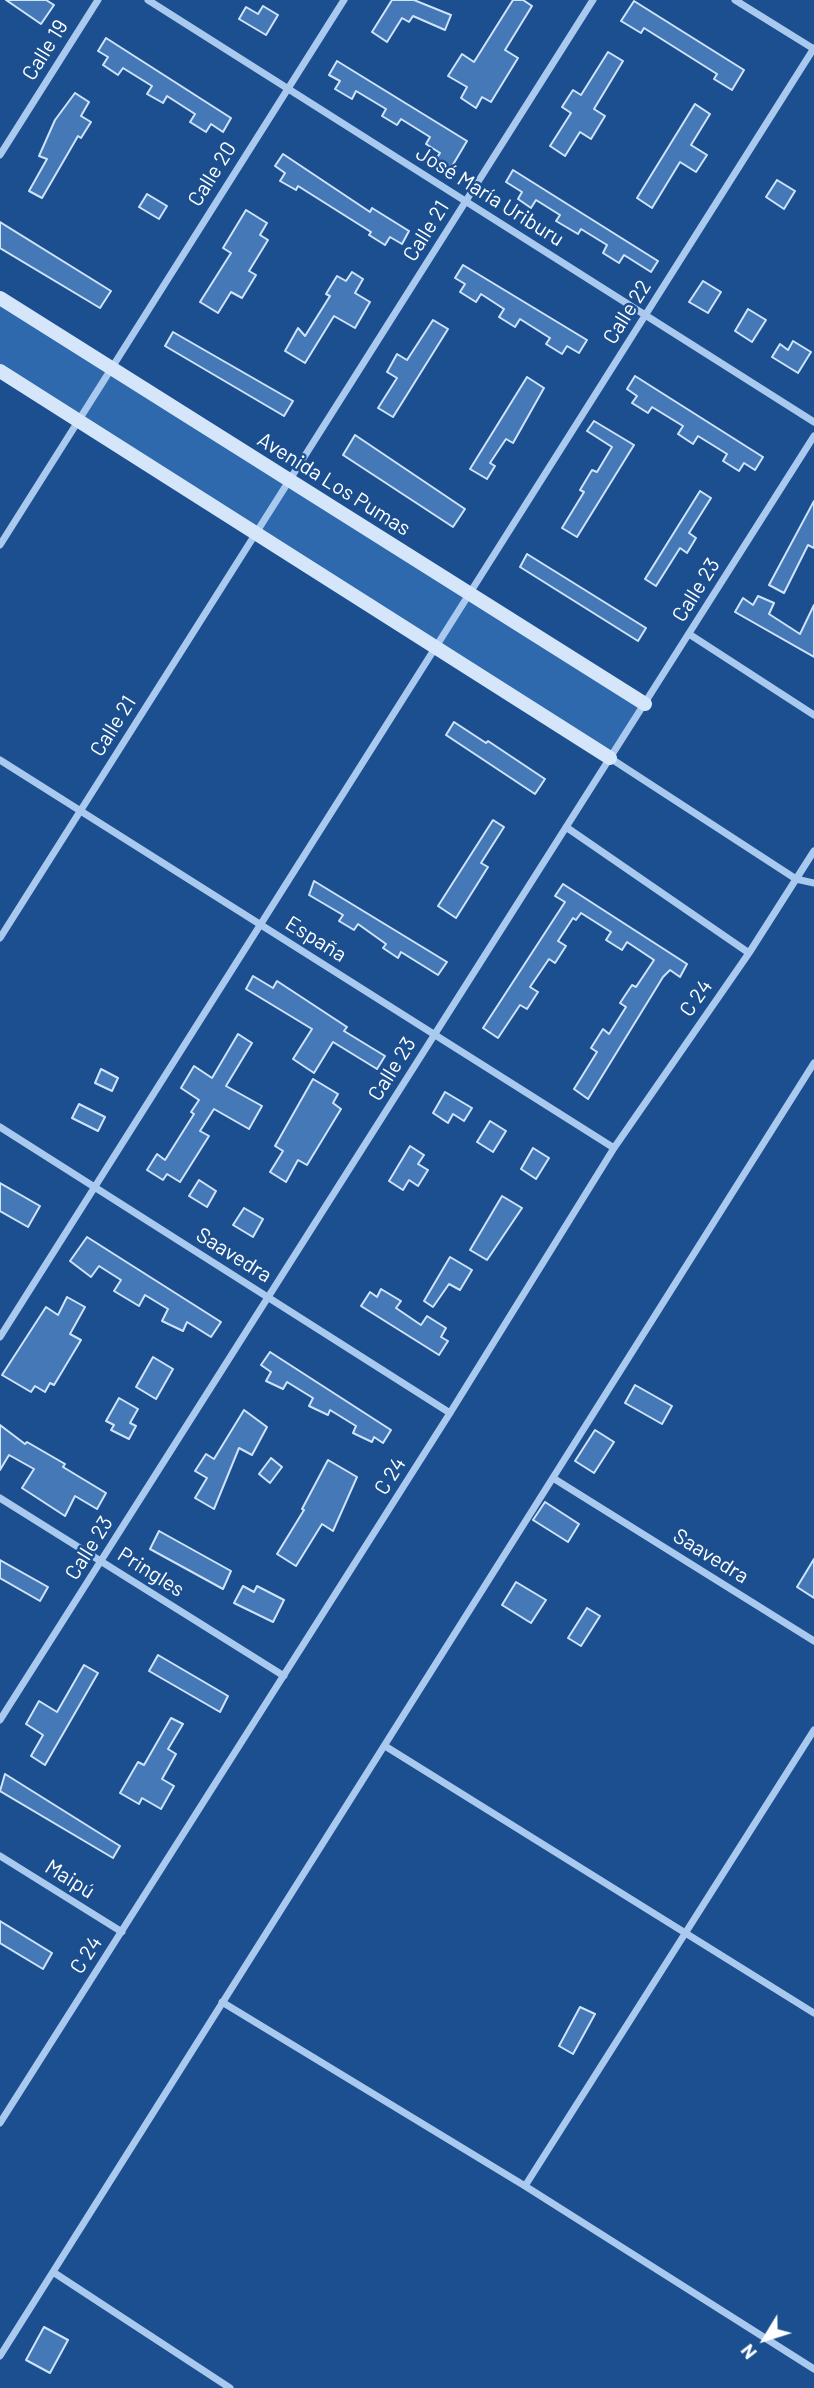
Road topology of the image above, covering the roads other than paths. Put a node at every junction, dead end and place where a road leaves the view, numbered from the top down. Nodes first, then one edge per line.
1 (98, 0) edge
2 (148, 0) edge
3 (344, 0) edge
4 (593, 0) edge
5 (734, 0) edge
6 (814, 49) edge
7 (288, 89) junction
8 (0, 155) edge
9 (466, 201) junction
10 (0, 298) edge
11 (645, 315) junction
12 (110, 368) junction
13 (0, 371) edge
14 (78, 421) junction
15 (814, 422) edge
16 (814, 436) edge
17 (289, 481) junction
18 (256, 533) junction
19 (0, 545) edge
20 (469, 594) junction
21 (689, 634) junction
22 (436, 647) junction
23 (645, 704) junction
24 (814, 715) edge
25 (610, 758) junction
26 (0, 760) edge
27 (80, 811) junction
28 (566, 827) junction
29 (814, 851) edge
30 (796, 879) junction
31 (814, 883) edge
32 (261, 925) junction
33 (0, 938) edge
34 (749, 953) junction
35 (434, 1035) junction
36 (814, 1063) edge
37 (0, 1127) edge
38 (614, 1148) junction
39 (95, 1188) junction
40 (268, 1298) junction
41 (0, 1337) edge
42 (450, 1413) junction
43 (553, 1478) junction
44 (0, 1498) edge
45 (101, 1561) junction
46 (814, 1641) edge
47 (284, 1675) junction
48 (0, 1720) edge
49 (814, 1730) edge
50 (386, 1746) junction
51 (0, 1856) edge
52 (122, 1932) junction
53 (686, 1932) junction
54 (222, 2002) junction
55 (814, 2013) edge
56 (0, 2123) edge
57 (525, 2186) junction
58 (53, 2272) junction
59 (0, 2356) edge
60 (814, 2369) edge
61 (230, 2388) edge

1 - 8 street, Calle 19
2 - 7 street, José María Uriburu
3 - 7 street, Calle 20
4 - 9 street, Calle 21
5 - 6 street
6 - 11 street, Calle 22
7 - 9 street, José María Uriburu
7 - 12 street, Calle 20
9 - 11 street, José María Uriburu
9 - 17 street, Calle 21
10 - 12 main road, Avenida Los Pumas
11 - 15 street, José María Uriburu
11 - 20 street, Calle 22
12 - 14 street, Calle 20
12 - 17 main road, Avenida Los Pumas
13 - 14 main road
14 - 18 main road
14 - 19 street
16 - 21 street, Calle 23
17 - 18 street, Calle 21
17 - 20 main road, Avenida Los Pumas
18 - 22 main road
18 - 27 street, Calle 21
20 - 22 street, Calle 22
20 - 23 main road, Avenida Los Pumas
21 - 23 street, Calle 23
21 - 24 street
22 - 25 main road
22 - 32 street, Calle 22
23 - 25 street, Calle 23
25 - 28 street, Calle 23
25 - 30 street
26 - 27 street, España
27 - 32 street, España
27 - 33 street, Calle 21
28 - 34 street
28 - 35 street, Calle 23
29 - 30 street, C 24
30 - 31 street
30 - 34 street, C 24
32 - 35 street, España
32 - 39 street, Calle 22
34 - 38 street, C 24
35 - 38 street, España
35 - 40 street, Calle 23
36 - 43 street
37 - 39 street, Saavedra
38 - 42 street, C 24
39 - 40 street, Saavedra
39 - 41 street, Calle 22
40 - 42 street, Saavedra
40 - 45 street, Calle 23
42 - 47 street, C 24
43 - 46 street, Saavedra
43 - 50 street
44 - 45 street, Pringles
45 - 47 street, Pringles
45 - 48 street, Calle 23
47 - 52 street, C 24
49 - 53 street
50 - 53 street
50 - 54 street
51 - 52 street, Maipú
52 - 56 street, C 24
53 - 55 street
53 - 57 street
54 - 57 street
54 - 58 street
57 - 60 street
58 - 59 street
58 - 61 street

